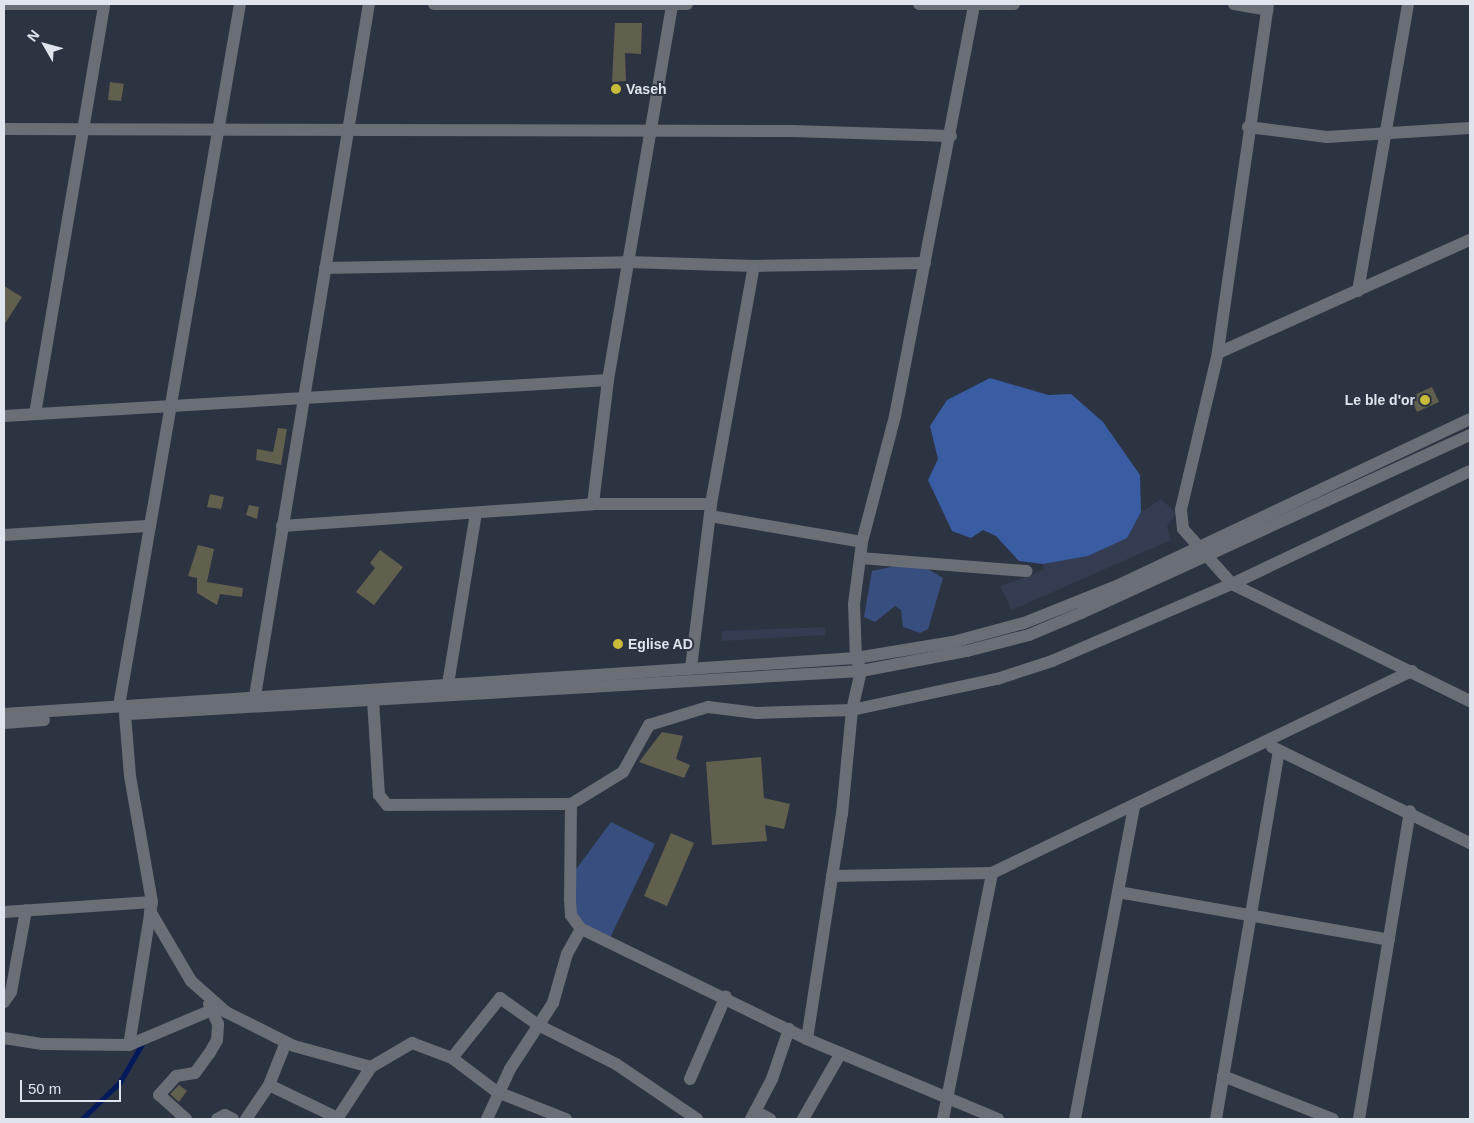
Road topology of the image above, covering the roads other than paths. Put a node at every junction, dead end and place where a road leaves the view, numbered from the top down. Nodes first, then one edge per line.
1 (4, 4) edge
2 (104, 4) edge
3 (240, 4) edge
4 (369, 4) edge
5 (434, 4) edge
6 (672, 4) edge
7 (687, 4) edge
8 (919, 4) edge
9 (1014, 4) edge
10 (1234, 4) edge
11 (1408, 4) edge
12 (974, 5) edge
13 (1267, 7) edge
14 (1248, 127) junction
15 (83, 128) junction
16 (219, 128) junction
17 (1470, 128) edge
18 (4, 129) edge
19 (347, 132) junction
20 (649, 132) junction
21 (1385, 135) junction
22 (951, 136) junction
23 (1470, 240) edge
24 (628, 262) junction
25 (925, 263) junction
26 (754, 266) junction
27 (325, 268) junction
28 (1358, 291) junction
29 (1218, 353) junction
30 (608, 380) junction
31 (304, 398) junction
32 (169, 406) junction
33 (35, 414) junction
34 (4, 416) edge
35 (1470, 420) edge
36 (1470, 435) edge
37 (1470, 471) edge
38 (594, 504) junction
39 (711, 510) junction
40 (476, 513) junction
41 (147, 526) junction
42 (282, 526) junction
43 (4, 535) edge
44 (862, 542) junction
45 (1197, 547) junction
46 (860, 558) junction
47 (1206, 558) junction
48 (1026, 571) dead end
49 (1232, 584) junction
50 (856, 658) junction
51 (691, 668) junction
52 (861, 671) junction
53 (1412, 671) junction
54 (448, 684) junction
55 (256, 696) junction
56 (373, 700) junction
57 (1470, 701) edge
58 (122, 710) junction
59 (852, 710) junction
60 (4, 714) edge
61 (4, 723) edge
62 (1266, 744) junction
63 (1279, 750) junction
64 (571, 804) junction
65 (1134, 808) junction
66 (1410, 811) junction
67 (1470, 842) edge
68 (992, 873) junction
69 (832, 876) junction
70 (1118, 892) junction
71 (151, 907) junction
72 (26, 910) junction
73 (4, 912) edge
74 (1250, 917) junction
75 (581, 930) junction
76 (1389, 940) junction
77 (726, 996) junction
78 (207, 997) junction
79 (4, 1002) edge
80 (212, 1010) junction
81 (538, 1025) junction
82 (789, 1029) junction
83 (4, 1038) edge
84 (806, 1039) junction
85 (286, 1042) junction
86 (129, 1045) junction
87 (841, 1053) junction
88 (452, 1058) junction
89 (371, 1067) junction
90 (1223, 1076) junction
91 (690, 1079) dead end
92 (269, 1085) junction
93 (497, 1092) junction
94 (947, 1098) junction
95 (753, 1115) edge
96 (186, 1119) edge
97 (217, 1119) edge
98 (233, 1119) edge
99 (246, 1119) edge
100 (337, 1119) edge
101 (487, 1119) edge
102 (566, 1119) edge
103 (697, 1119) edge
104 (770, 1119) edge
105 (803, 1119) edge
106 (943, 1119) edge
107 (998, 1119) edge
108 (1076, 1119) edge
109 (1216, 1119) edge
110 (1333, 1119) edge
111 (1359, 1119) edge

1 - 2 street
2 - 15 street
3 - 16 street
4 - 19 street
5 - 6 street
6 - 7 street
6 - 20 street
8 - 12 street
9 - 12 street
10 - 13 street
11 - 21 street
12 - 22 street
13 - 14 street
14 - 21 street
14 - 29 street
15 - 16 street
15 - 18 street
15 - 33 street
16 - 19 street
16 - 32 street
17 - 21 street
19 - 20 street
19 - 27 street
20 - 22 street
20 - 24 street
21 - 28 street
22 - 25 street
23 - 28 street
24 - 26 street
24 - 27 street
24 - 30 street
25 - 26 street
25 - 44 street
26 - 39 street
27 - 31 street
28 - 29 street
29 - 45 street
30 - 31 street
30 - 38 street
31 - 32 street
31 - 42 street
32 - 33 street
32 - 41 street
33 - 34 street
35 - 45 street
36 - 47 street
37 - 49 street
38 - 39 street
38 - 40 street
39 - 44 street
39 - 51 street
40 - 42 street
40 - 54 street
41 - 43 street
41 - 58 street
42 - 55 street
44 - 46 street
45 - 47 street
45 - 50 street
46 - 48 street
46 - 50 street
47 - 49 street
47 - 52 street
49 - 53 street
49 - 59 street
50 - 51 street
50 - 52 street
51 - 54 street
52 - 56 street
52 - 59 street
53 - 57 street
53 - 62 street
54 - 55 street
55 - 58 street
56 - 58 street
56 - 64 street
58 - 60 street
58 - 61 street
58 - 71 street
59 - 64 street
59 - 69 street
62 - 63 street
62 - 65 street
63 - 66 street
63 - 74 street
64 - 75 street
65 - 68 street
65 - 70 street
66 - 67 street
66 - 76 street
68 - 69 street
68 - 94 street
69 - 84 street
70 - 74 street
70 - 108 street
71 - 72 street
71 - 78 street
71 - 86 street
72 - 73 street
72 - 79 street
74 - 76 street
74 - 90 street
75 - 77 street
75 - 81 street
76 - 111 street
77 - 82 street
77 - 91 street
78 - 80 street
78 - 85 street
80 - 86 street
80 - 96 street
81 - 88 street
81 - 93 street
81 - 103 street
82 - 84 street
82 - 95 street
83 - 86 street
84 - 87 street
85 - 89 street
85 - 92 street
87 - 94 street
87 - 105 street
88 - 89 street
88 - 93 street
89 - 100 street
90 - 109 street
90 - 110 street
92 - 99 street
92 - 100 street
93 - 101 street
93 - 102 street
94 - 106 street
94 - 107 street
95 - 104 street
97 - 98 street

